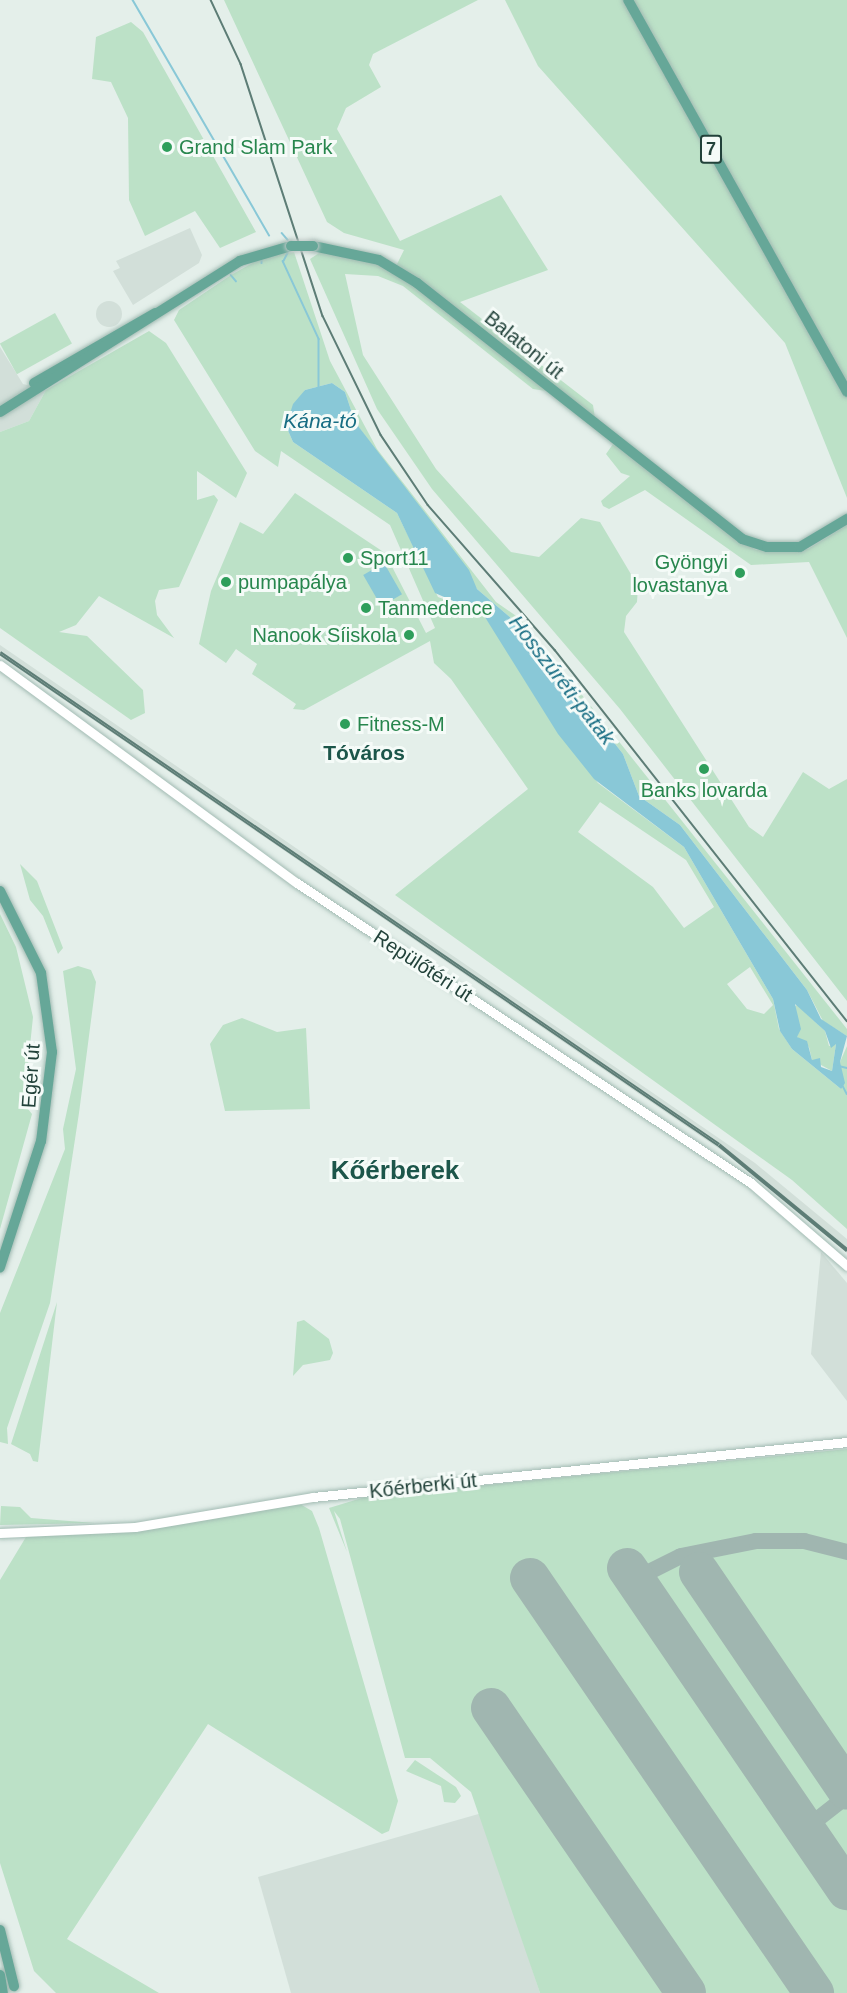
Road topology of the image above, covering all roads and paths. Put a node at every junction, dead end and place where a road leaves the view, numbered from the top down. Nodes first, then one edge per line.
1 (628, 0) edge
2 (158, 312) junction
3 (847, 392) edge
4 (0, 404) edge
5 (0, 412) edge
6 (847, 519) edge
7 (0, 665) edge
8 (0, 891) edge
9 (847, 1266) edge
10 (0, 1267) edge
11 (847, 1442) edge
12 (0, 1533) edge
13 (0, 1930) edge
14 (0, 1951) edge
15 (0, 1975) edge
16 (16, 1990) edge
17 (3, 1993) edge

1 - 3 main road, 7
2 - 4 main road, Balatoni út
2 - 5 main road, Balatoni út
2 - 6 main road, Balatoni út, bridge
7 - 9 street, Repülőtéri út
8 - 10 main road, Egér út
11 - 12 street, Kőérberki út
13 - 16 main road
14 - 16 main road
15 - 17 main road

